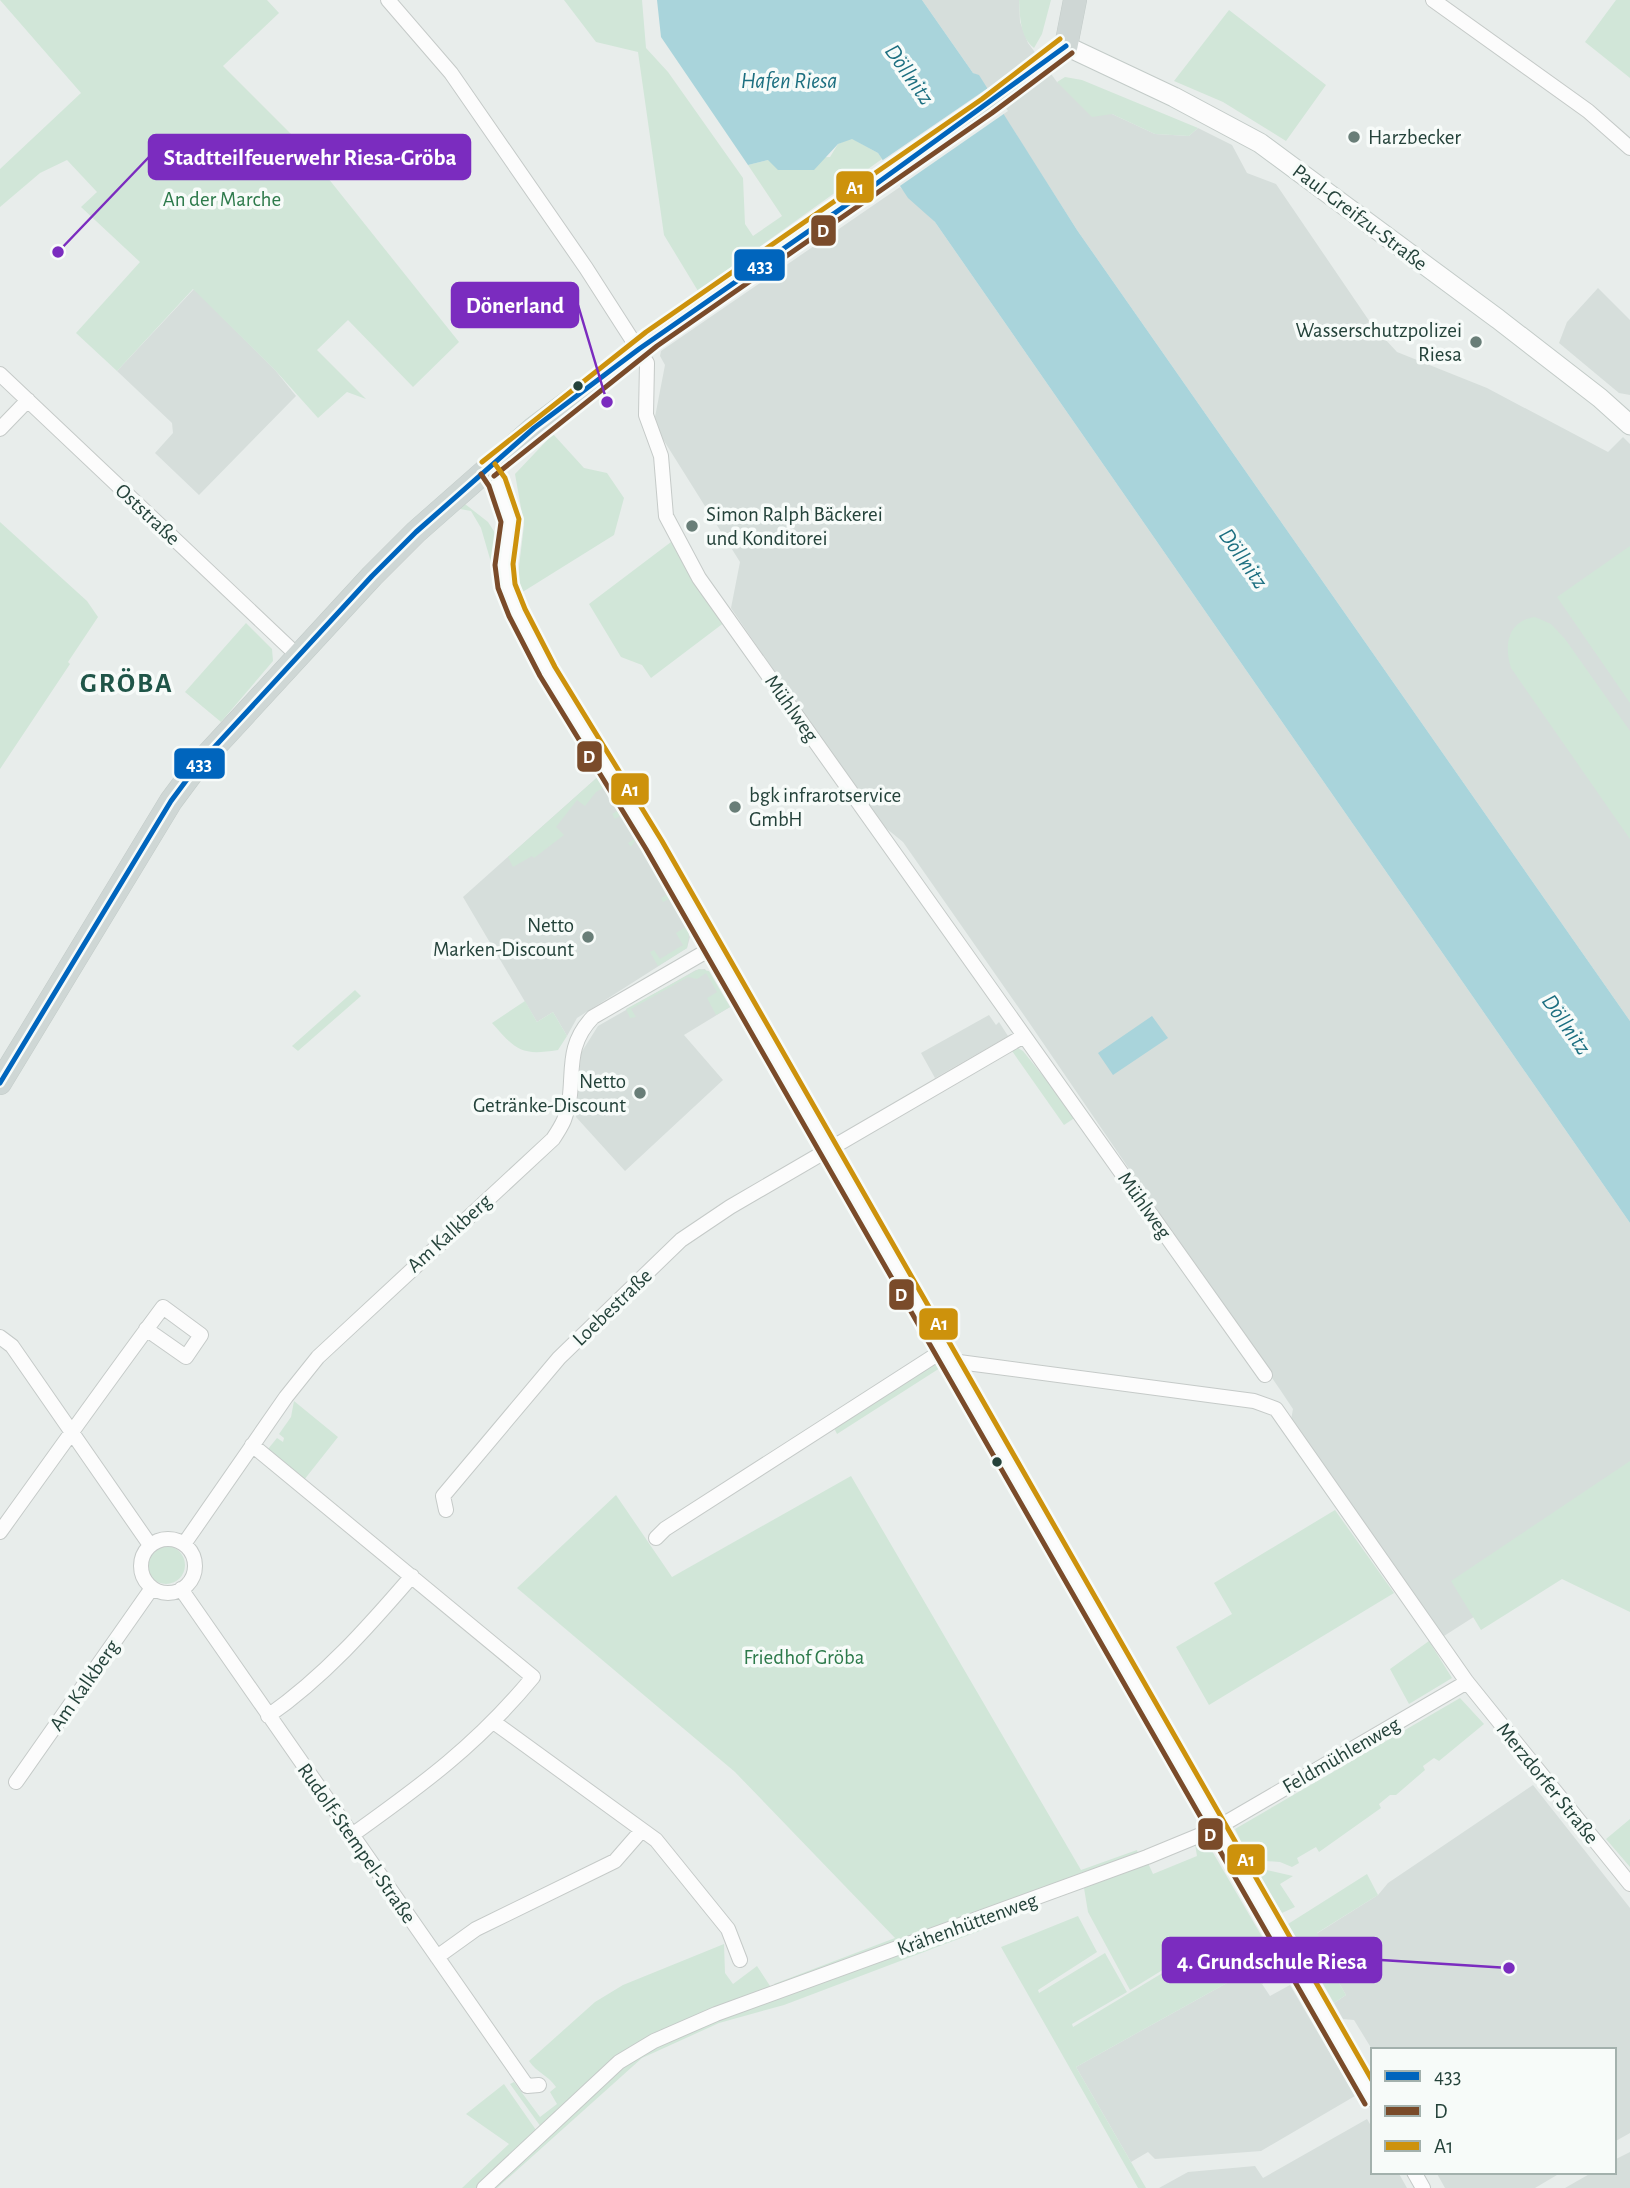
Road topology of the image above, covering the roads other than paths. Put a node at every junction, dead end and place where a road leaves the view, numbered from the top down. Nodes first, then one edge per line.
1 (388, 0) edge
2 (1075, 0) edge
3 (1433, 0) edge
4 (1066, 46) junction
5 (1630, 148) edge
6 (639, 349) junction
7 (0, 374) edge
8 (28, 400) junction
9 (1630, 425) edge
10 (0, 429) edge
11 (488, 468) junction
12 (297, 655) junction
13 (712, 948) junction
14 (1022, 1037) junction
15 (0, 1083) edge
16 (828, 1150) junction
17 (146, 1329) dead end
18 (0, 1336) edge
19 (942, 1351) junction
20 (950, 1364) junction
21 (1265, 1375) dead end
22 (72, 1432) junction
23 (252, 1445) junction
24 (446, 1510) dead end
25 (0, 1532) edge
26 (656, 1538) dead end
27 (184, 1544) junction
28 (150, 1545) junction
29 (412, 1576) junction
30 (152, 1588) junction
31 (181, 1589) junction
32 (1467, 1682) junction
33 (268, 1716) junction
34 (495, 1723) junction
35 (16, 1782) dead end
36 (1215, 1829) junction
37 (642, 1830) junction
38 (352, 1835) junction
39 (1630, 1884) edge
40 (437, 1957) junction
41 (740, 1960) dead end
42 (539, 2085) dead end
43 (1371, 2097) edge
44 (484, 2188) edge

1 - 6 street, Mühlweg
2 - 4 main road
3 - 5 street
4 - 6 main road
4 - 9 main road, Paul-Greifzu-Straße
6 - 11 main road
6 - 14 street, Mühlweg
7 - 8 street, Oststraße
8 - 10 street
8 - 12 street, Oststraße
11 - 12 main road
11 - 13 street
12 - 15 main road
13 - 16 street
13 - 23 street, Am Kalkberg
14 - 16 street
14 - 21 street, Mühlweg
16 - 19 street
16 - 24 street, Loebestraße
17 - 22 street
18 - 22 street
19 - 20 street
19 - 26 street
20 - 32 street, Merzdorfer Straße
20 - 36 street
22 - 25 street
22 - 28 street
23 - 27 street, Am Kalkberg
23 - 29 street
27 - 28 street
27 - 31 street
28 - 30 street
29 - 33 street
29 - 34 street
30 - 31 street
30 - 35 street, Am Kalkberg
31 - 33 street, Rudolf-Stempel-Straße
32 - 36 street, Feldmühlenweg
32 - 39 street, Merzdorfer Straße
33 - 38 street, Rudolf-Stempel-Straße
34 - 37 street
34 - 38 street
36 - 43 street
36 - 44 street, Krähenhüttenweg
37 - 40 street
37 - 41 street
38 - 40 street, Rudolf-Stempel-Straße
40 - 42 street, Rudolf-Stempel-Straße

